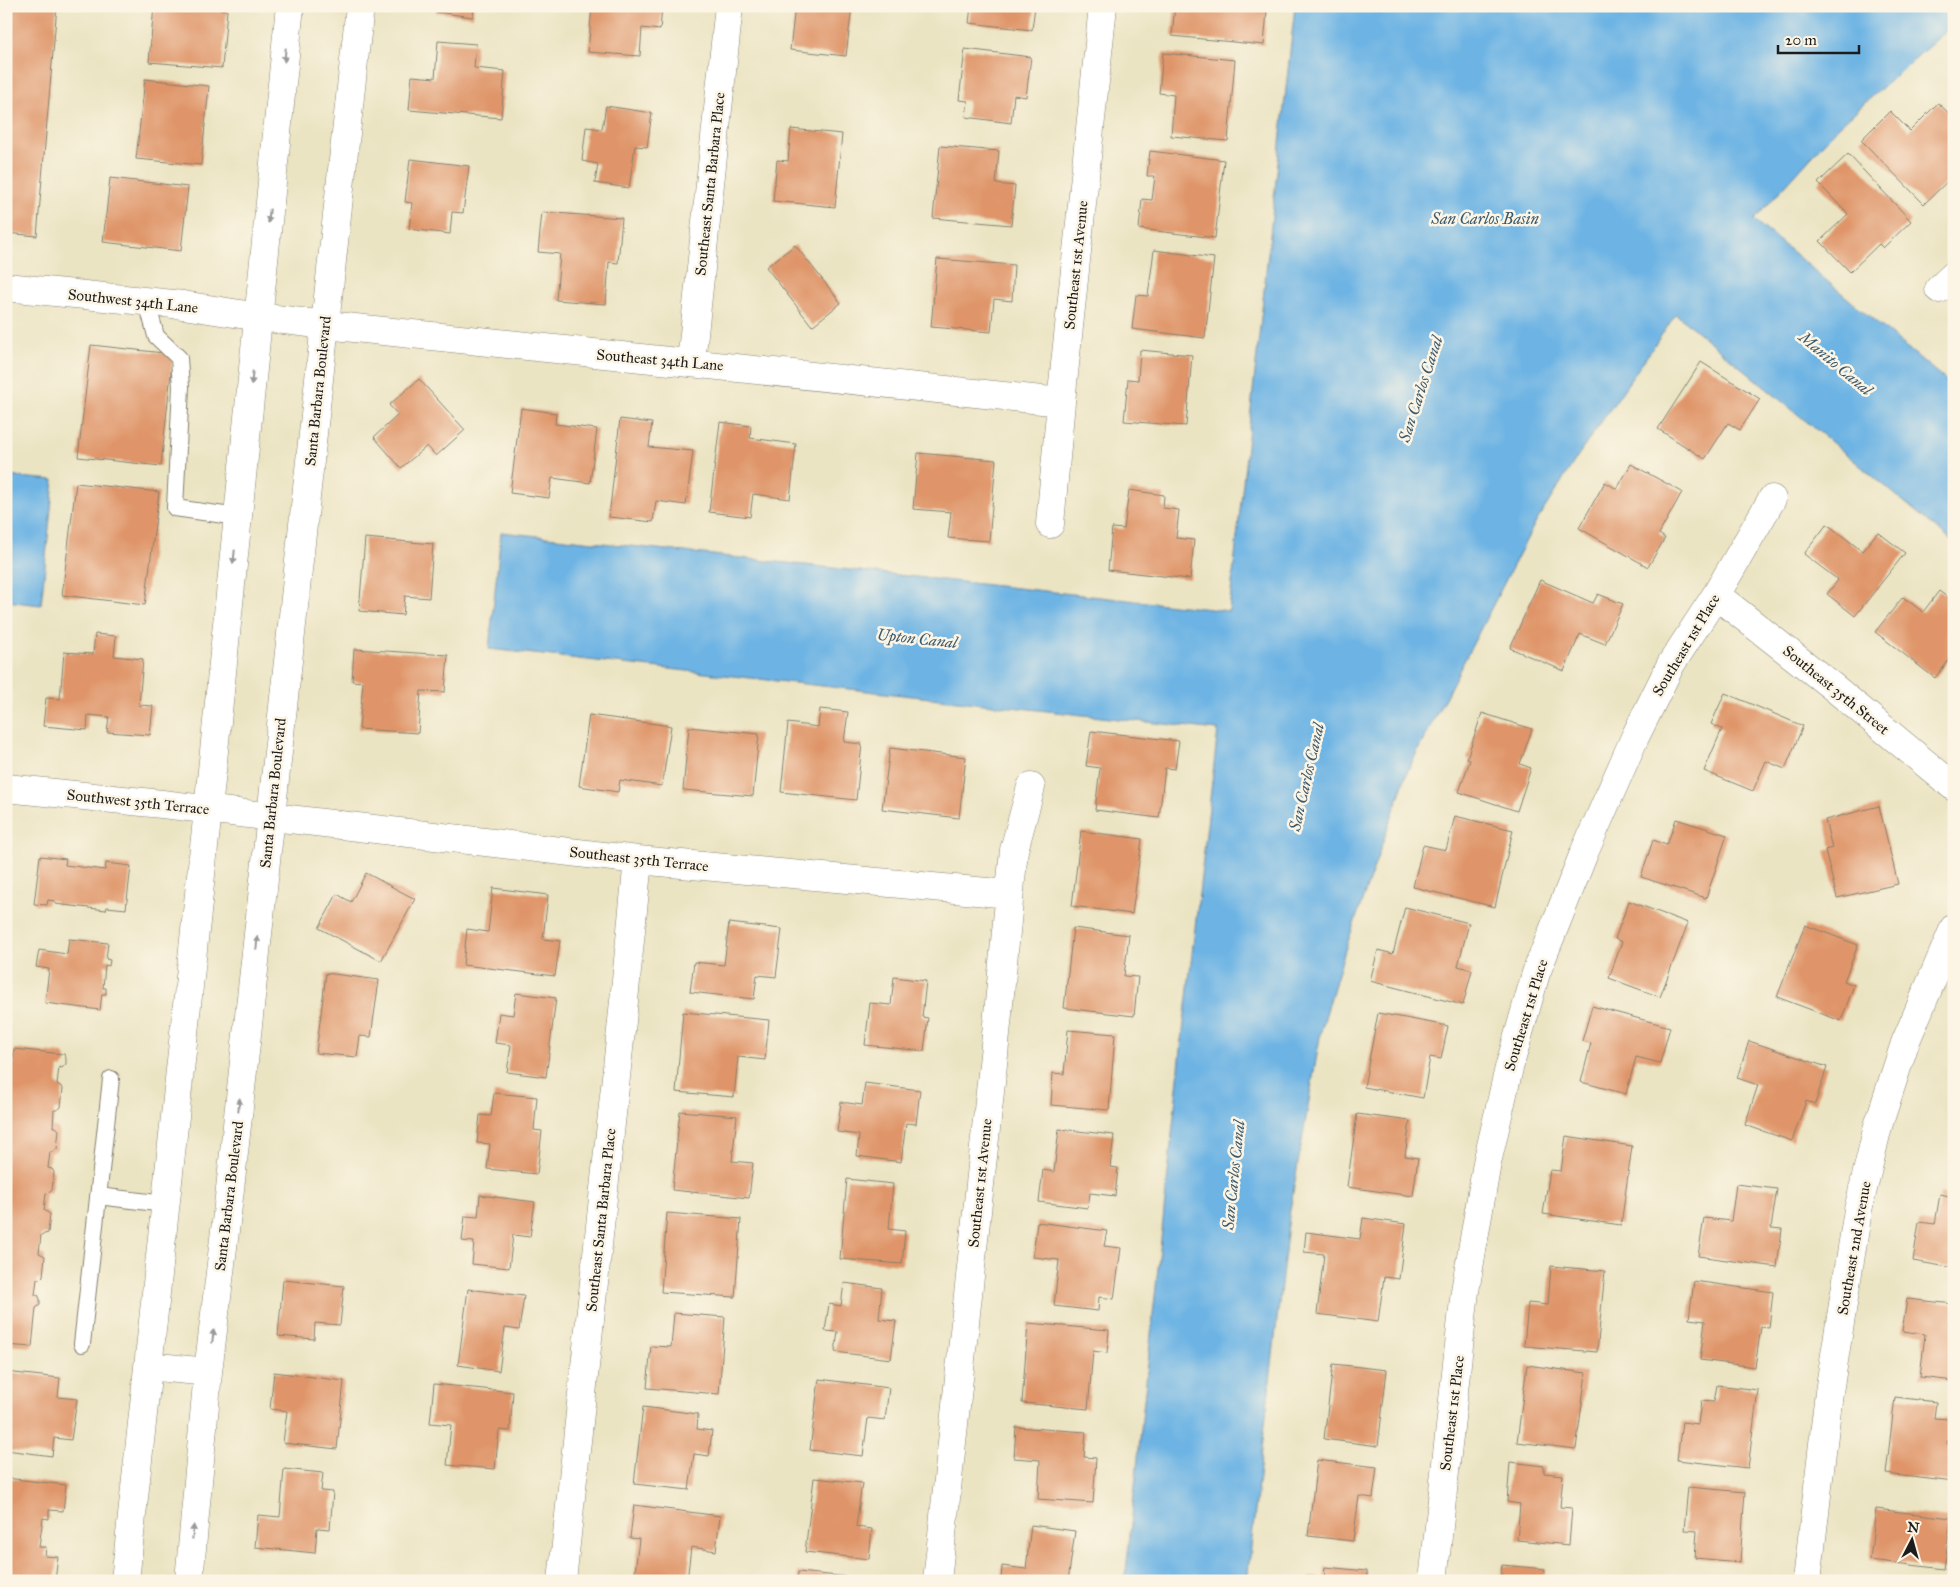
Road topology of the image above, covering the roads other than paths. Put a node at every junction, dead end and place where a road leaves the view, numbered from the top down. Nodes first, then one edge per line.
1 (290, 6) edge
2 (360, 6) edge
3 (729, 6) edge
4 (1103, 6) edge
5 (6, 287) edge
6 (147, 302) junction
7 (259, 317) junction
8 (326, 325) junction
9 (691, 362) junction
10 (1061, 402) junction
11 (1772, 499) dead end
12 (238, 517) junction
13 (1050, 524) dead end
14 (1716, 595) junction
15 (1031, 787) dead end
16 (1954, 787) edge
17 (6, 788) edge
18 (208, 810) junction
19 (271, 817) junction
20 (638, 860) junction
21 (1009, 894) junction
22 (1954, 928) edge
23 (111, 1079) dead end
24 (98, 1196) junction
25 (165, 1204) junction
26 (82, 1344) dead end
27 (148, 1366) junction
28 (208, 1372) junction
29 (125, 1581) edge
30 (189, 1581) edge
31 (562, 1581) edge
32 (937, 1581) edge
33 (1434, 1581) edge
34 (1806, 1581) edge

1 -> 7 street
2 - 8 street, Santa Barbara Boulevard
3 - 9 street, Southeast Santa Barbara Place
4 - 10 street, Southeast 1st Avenue
5 - 6 street, Southwest 34th Lane
6 - 7 street, Southwest 34th Lane
6 - 12 lane
7 - 8 street, Southeast 34th Lane
7 -> 12 street
8 - 9 street, Southeast 34th Lane
8 - 19 street, Santa Barbara Boulevard
9 - 10 street, Southeast 34th Lane
10 - 13 street, Southeast 1st Avenue
11 - 14 street, Southeast 1st Place
12 -> 18 street
14 - 16 street, Southeast 35th Street
14 - 33 street, Southeast 1st Place
15 - 21 street, Southeast 1st Avenue
17 - 18 street, Southwest 35th Terrace
18 - 19 street, Southwest 35th Terrace
18 - 25 street
19 - 20 street, Southeast 35th Terrace
28 -> 19 street, Santa Barbara Boulevard
20 - 21 street, Southeast 35th Terrace
20 - 31 street, Southeast Santa Barbara Place
21 - 32 street, Southeast 1st Avenue
22 - 34 street, Southeast 2nd Avenue
23 - 24 lane
24 - 25 lane
24 - 26 lane
25 - 27 street
27 - 28 street
27 - 29 street
30 -> 28 street, Santa Barbara Boulevard

